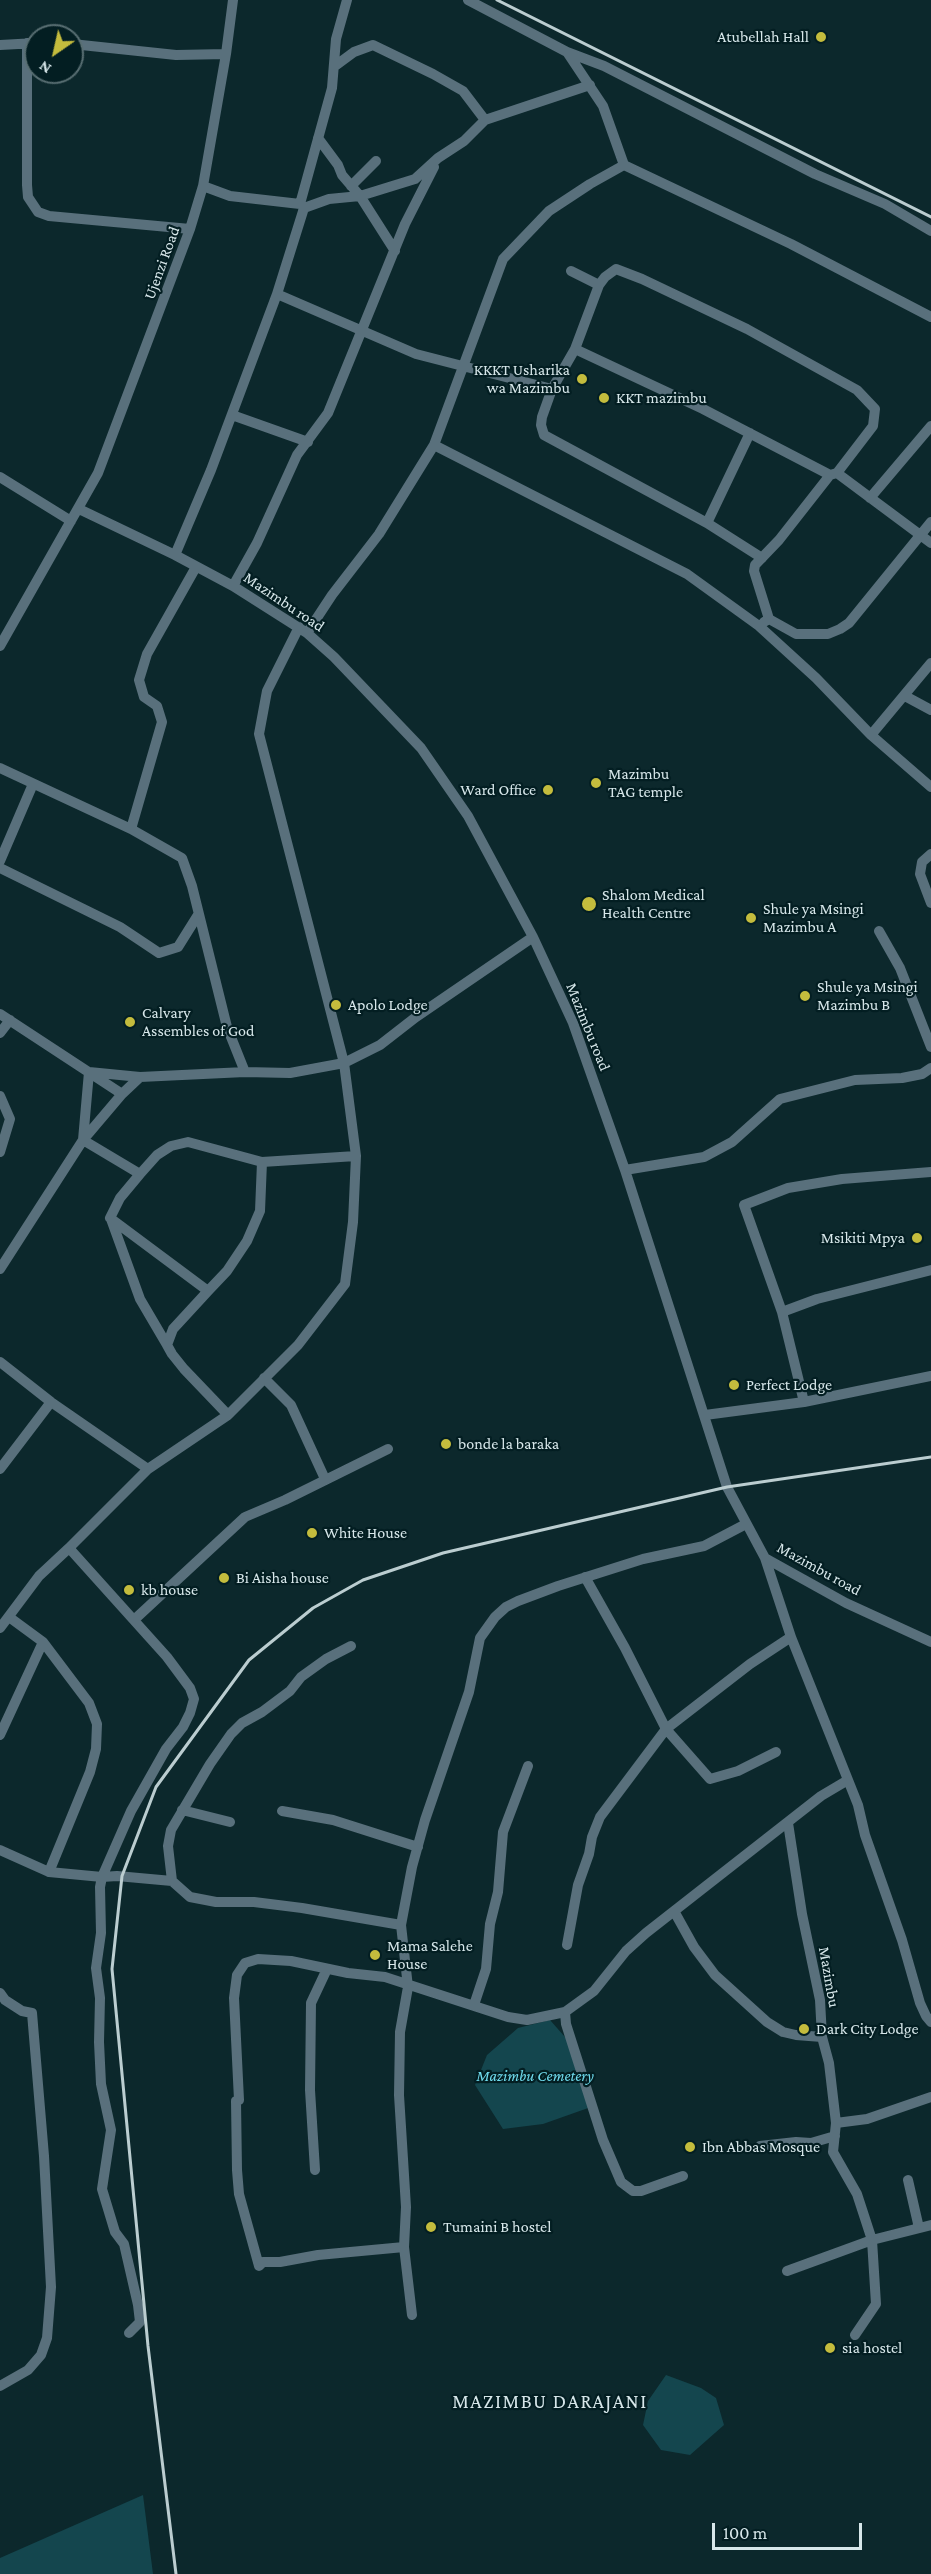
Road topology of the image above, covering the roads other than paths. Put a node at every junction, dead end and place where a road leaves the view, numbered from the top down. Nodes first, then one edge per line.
1 (233, 0) edge
2 (347, 0) edge
3 (468, 0) edge
4 (24, 44) edge
5 (0, 45) edge
6 (84, 45) edge
7 (567, 52) junction
8 (226, 54) junction
9 (335, 66) junction
10 (31, 84) edge
11 (590, 85) junction
12 (485, 120) junction
13 (318, 138) junction
14 (438, 158) junction
15 (376, 161) dead end
16 (624, 165) junction
17 (203, 186) junction
18 (351, 186) junction
19 (360, 195) junction
20 (302, 206) junction
21 (190, 229) junction
22 (931, 231) edge
23 (395, 251) junction
24 (571, 271) dead end
25 (599, 285) junction
26 (277, 294) junction
27 (931, 317) edge
28 (361, 330) junction
29 (575, 349) junction
30 (462, 365) junction
31 (552, 389) junction
32 (232, 415) junction
33 (931, 426) edge
34 (750, 433) junction
35 (308, 442) junction
36 (434, 445) junction
37 (833, 474) junction
38 (0, 477) edge
39 (870, 498) junction
40 (79, 509) junction
41 (71, 521) junction
42 (931, 522) edge
43 (707, 523) junction
44 (922, 536) junction
45 (931, 543) edge
46 (175, 555) junction
47 (762, 558) junction
48 (196, 567) junction
49 (233, 586) junction
50 (769, 619) junction
51 (759, 626) junction
52 (303, 630) junction
53 (796, 634) junction
54 (777, 642) junction
55 (0, 646) edge
56 (793, 657) junction
57 (931, 663) edge
58 (905, 696) junction
59 (931, 710) edge
60 (871, 735) junction
61 (0, 768) edge
62 (33, 784) junction
63 (931, 787) edge
64 (131, 829) junction
65 (931, 854) edge
66 (0, 861) edge
67 (0, 868) edge
68 (931, 903) edge
69 (198, 915) junction
70 (879, 931) dead end
71 (533, 938) junction
72 (0, 1014) edge
73 (10, 1020) junction
74 (0, 1033) edge
75 (931, 1047) edge
76 (344, 1063) junction
77 (931, 1068) edge
78 (89, 1072) junction
79 (245, 1072) junction
80 (140, 1077) junction
81 (122, 1094) junction
82 (0, 1096) edge
83 (83, 1140) junction
84 (0, 1152) edge
85 (356, 1156) junction
86 (262, 1162) junction
87 (625, 1170) junction
88 (931, 1172) edge
89 (140, 1174) junction
90 (110, 1218) junction
91 (0, 1269) edge
92 (931, 1270) edge
93 (208, 1291) junction
94 (782, 1312) junction
95 (167, 1344) junction
96 (0, 1362) edge
97 (931, 1376) edge
98 (264, 1378) junction
99 (51, 1402) junction
100 (804, 1402) junction
101 (228, 1415) junction
102 (705, 1415) junction
103 (388, 1449) dead end
104 (0, 1469) edge
105 (148, 1469) junction
106 (325, 1479) junction
107 (746, 1524) junction
108 (69, 1548) junction
109 (765, 1558) junction
110 (585, 1577) junction
111 (9, 1617) junction
112 (135, 1619) junction
113 (0, 1628) edge
114 (791, 1637) junction
115 (43, 1642) junction
116 (931, 1642) edge
117 (351, 1646) dead end
118 (666, 1729) junction
119 (0, 1735) edge
120 (776, 1752) dead end
121 (528, 1766) dead end
122 (848, 1780) junction
123 (182, 1810) junction
124 (282, 1811) dead end
125 (230, 1822) dead end
126 (788, 1823) junction
127 (418, 1847) junction
128 (0, 1850) edge
129 (49, 1872) junction
130 (102, 1877) junction
131 (172, 1881) junction
132 (674, 1911) junction
133 (401, 1925) junction
134 (567, 1945) dead end
135 (327, 1969) junction
136 (408, 1987) junction
137 (0, 1993) edge
138 (474, 2005) junction
139 (565, 2012) junction
140 (931, 2022) edge
141 (822, 2037) junction
142 (931, 2097) edge
143 (836, 2123) junction
144 (835, 2136) junction
145 (760, 2146) dead end
146 (315, 2170) dead end
147 (683, 2176) dead end
148 (908, 2180) dead end
149 (931, 2225) edge
150 (919, 2228) junction
151 (872, 2240) junction
152 (404, 2247) junction
153 (787, 2271) dead end
154 (412, 2315) dead end
155 (129, 2333) dead end
156 (855, 2335) dead end
157 (0, 2386) edge

1 - 8 street, Ujenzi Road
2 - 9 street
3 - 7 street
4 - 5 street
6 - 8 street
7 - 11 street
7 - 22 street
8 - 17 street, Ujenzi Road
9 - 12 street
9 - 13 street
10 - 21 street
11 - 12 street
11 - 16 street
12 - 14 street
13 - 18 street
13 - 20 street
14 - 19 street
14 - 23 street
15 - 18 street
16 - 27 street
16 - 30 street
17 - 20 street
17 - 21 street, Ujenzi Road
18 - 19 street
19 - 20 street
19 - 23 street
20 - 26 street
21 - 40 street, Ujenzi Road
23 - 28 street
24 - 25 street
25 - 29 street
25 - 37 street
26 - 28 street
26 - 32 street
28 - 30 street
28 - 35 street
29 - 31 street
29 - 34 street
30 - 31 street
30 - 36 street
31 - 43 street
32 - 35 street
32 - 46 street
33 - 39 street
34 - 37 street
34 - 43 street
35 - 49 street
36 - 51 street
36 - 52 street
37 - 39 street
37 - 47 street
38 - 41 street
39 - 44 street
40 - 41 street, Ujenzi Road
40 - 46 street, Mazimbu road
41 - 55 street, Ujenzi Road
42 - 44 street
43 - 47 street
44 - 45 street
44 - 53 street
46 - 48 street, Mazimbu road
47 - 50 street
48 - 49 street, Mazimbu road
48 - 64 street
49 - 52 street, Mazimbu road
50 - 51 street
50 - 53 street
51 - 54 street
52 - 71 street, Mazimbu road
52 - 76 street
53 - 54 street
53 - 56 street
54 - 56 street
56 - 60 street
57 - 58 street
58 - 59 street
58 - 60 street
60 - 63 street
61 - 62 street
62 - 64 street
62 - 66 street
64 - 69 street
65 - 68 street
67 - 69 street
69 - 79 street
70 - 75 street
71 - 76 street
71 - 87 street, Mazimbu road
72 - 73 street
73 - 74 street
73 - 78 street
76 - 79 street
76 - 85 street
77 - 87 street
78 - 80 street
78 - 81 street
78 - 83 street
79 - 80 street
80 - 81 street
81 - 83 street
82 - 84 street
83 - 89 street
83 - 91 street
85 - 86 street
85 - 98 street
86 - 89 street
86 - 93 street
87 - 102 street, Mazimbu road
88 - 94 street
89 - 90 street
90 - 93 street
90 - 95 street
92 - 94 street
93 - 95 street
94 - 100 street
95 - 101 street
96 - 99 street
97 - 100 street
98 - 101 street
98 - 106 street
99 - 104 street
99 - 105 street
100 - 102 street
101 - 105 street
102 - 107 street, Mazimbu road
103 - 106 street
105 - 108 street
106 - 112 street
107 - 109 street, Mazimbu road
107 - 110 street
108 - 111 street
108 - 112 street
109 - 114 street
109 - 116 street, Mazimbu road
110 - 118 street
110 - 127 street
111 - 113 street
111 - 115 street
112 - 130 street
114 - 118 street
114 - 122 street
115 - 119 street
115 - 129 street
117 - 123 street
118 - 120 street
118 - 134 street
121 - 138 street
122 - 126 street
122 - 140 street
123 - 125 street
123 - 131 street
124 - 127 street
126 - 132 street
126 - 141 street, Mazimbu
127 - 133 street
128 - 129 street
129 - 130 street
130 - 131 street
130 - 155 street
131 - 133 street
132 - 139 street
132 - 141 street
133 - 136 street
135 - 136 street
135 - 146 street
135 - 152 street
136 - 138 street
136 - 152 street
137 - 157 street
138 - 139 street
139 - 147 street
141 - 143 street, Mazimbu
142 - 143 street
143 - 144 street, Mazimbu
144 - 145 street
144 - 151 street, Mazimbu
148 - 150 street
149 - 150 street
150 - 151 street
151 - 153 street
151 - 156 street
152 - 154 street

